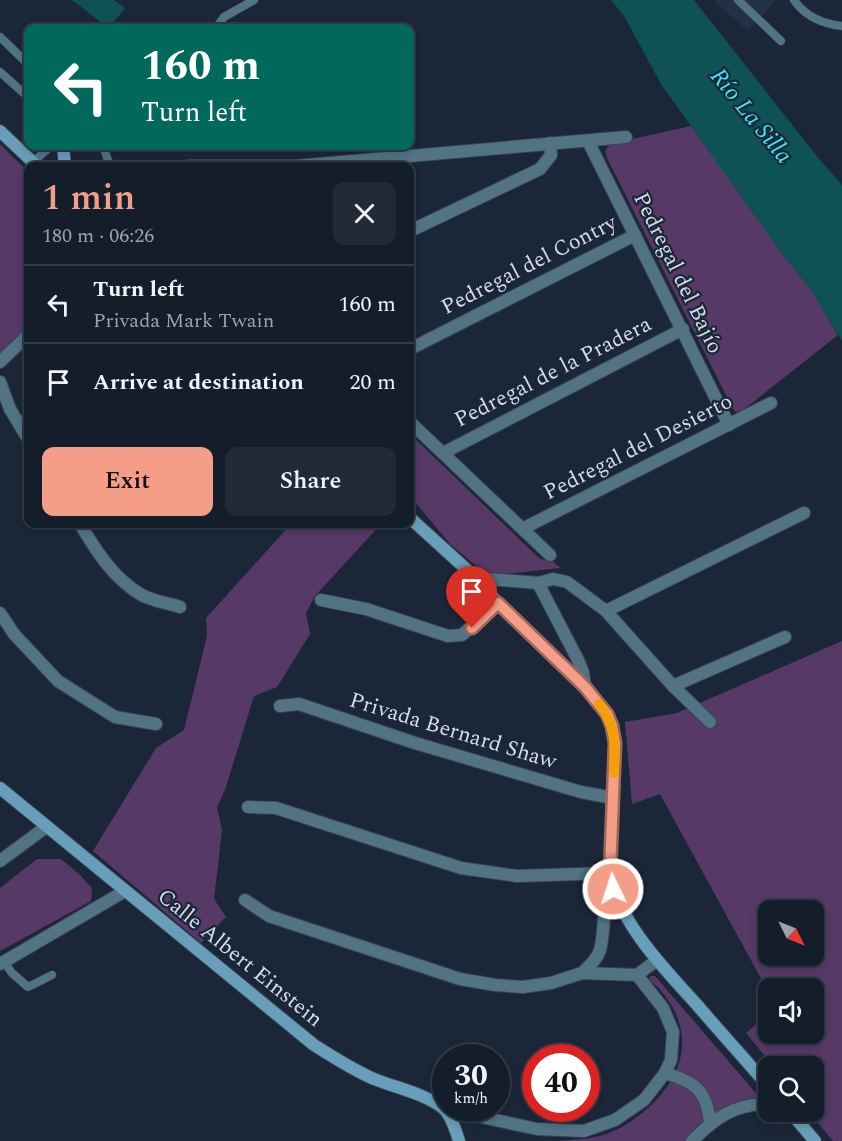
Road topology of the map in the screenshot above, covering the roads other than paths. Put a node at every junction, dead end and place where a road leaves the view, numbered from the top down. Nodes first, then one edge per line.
1 (254, 0) edge
2 (738, 0) edge
3 (794, 0) edge
4 (219, 24) edge
5 (842, 26) edge
6 (0, 37) edge
7 (781, 41) dead end
8 (24, 60) edge
9 (0, 72) edge
10 (24, 93) edge
11 (0, 131) edge
12 (626, 137) dead end
13 (588, 141) junction
14 (550, 143) junction
15 (31, 157) edge
16 (340, 162) edge
17 (414, 229) edge
18 (635, 235) junction
19 (682, 329) junction
20 (24, 339) edge
21 (414, 347) edge
22 (0, 362) edge
23 (0, 382) edge
24 (771, 403) dead end
25 (5, 407) edge
26 (729, 425) junction
27 (414, 426) edge
28 (24, 433) edge
29 (443, 453) junction
30 (804, 513) dead end
31 (414, 522) edge
32 (83, 528) edge
33 (524, 528) junction
34 (550, 555) dead end
35 (476, 579) junction
36 (538, 582) junction
37 (321, 600) dead end
38 (498, 603) junction
39 (180, 607) dead end
40 (606, 611) junction
41 (0, 613) edge
42 (785, 637) dead end
43 (673, 686) junction
44 (585, 687) junction
45 (280, 706) dead end
46 (710, 722) dead end
47 (156, 724) dead end
48 (0, 788) edge
49 (613, 798) junction
50 (248, 807) dead end
51 (46, 827) junction
52 (0, 861) edge
53 (610, 873) junction
54 (613, 889) junction
55 (125, 891) junction
56 (245, 900) dead end
57 (657, 960) junction
58 (2, 963) edge
59 (582, 973) junction
60 (52, 975) dead end
61 (637, 975) junction
62 (665, 1073) junction
63 (758, 1075) edge
64 (432, 1102) edge
65 (758, 1106) edge
66 (451, 1122) edge
67 (502, 1122) edge
68 (799, 1122) edge
69 (710, 1123) junction
70 (537, 1130) junction
71 (459, 1141) edge
72 (531, 1141) edge
73 (692, 1141) edge
74 (815, 1141) edge

1 - 4 lane
2 - 7 lane
3 - 5 lane
6 - 8 lane
9 - 10 lane
11 - 15 street
12 - 13 street
13 - 14 street
13 - 18 street, Pedregal del Bajío
14 - 16 street
14 - 17 street
18 - 19 street, Pedregal del Bajío
18 - 21 street, Pedregal del Contry
19 - 26 street, Pedregal del Bajío
19 - 29 street, Pedregal de la Pradera
20 - 22 street
23 - 25 street
24 - 26 street, Pedregal del Desierto
25 - 28 street
26 - 33 street, Pedregal del Desierto
27 - 29 street
29 - 33 street
30 - 40 street
31 - 35 street
32 - 39 street
33 - 34 street
35 - 36 street
35 - 38 street
36 - 40 street
36 - 44 street
37 - 38 street
38 - 44 street
40 - 43 street
41 - 47 street
42 - 43 street
43 - 46 street
44 - 49 street
45 - 49 street, Privada Bernard Shaw
48 - 51 street, Calle Albert Einstein
49 - 53 street
50 - 53 street
51 - 52 street
51 - 55 street, Calle Albert Einstein
53 - 54 street
54 - 57 street
54 - 59 street
55 - 58 street
55 - 64 street, Calle Albert Einstein
56 - 59 street
57 - 61 street
57 - 63 street
58 - 60 lane
59 - 61 street
61 - 62 street
62 - 69 street
62 - 70 street
65 - 69 street
66 - 71 street
67 - 70 street
68 - 74 street
69 - 73 street
70 - 72 street

